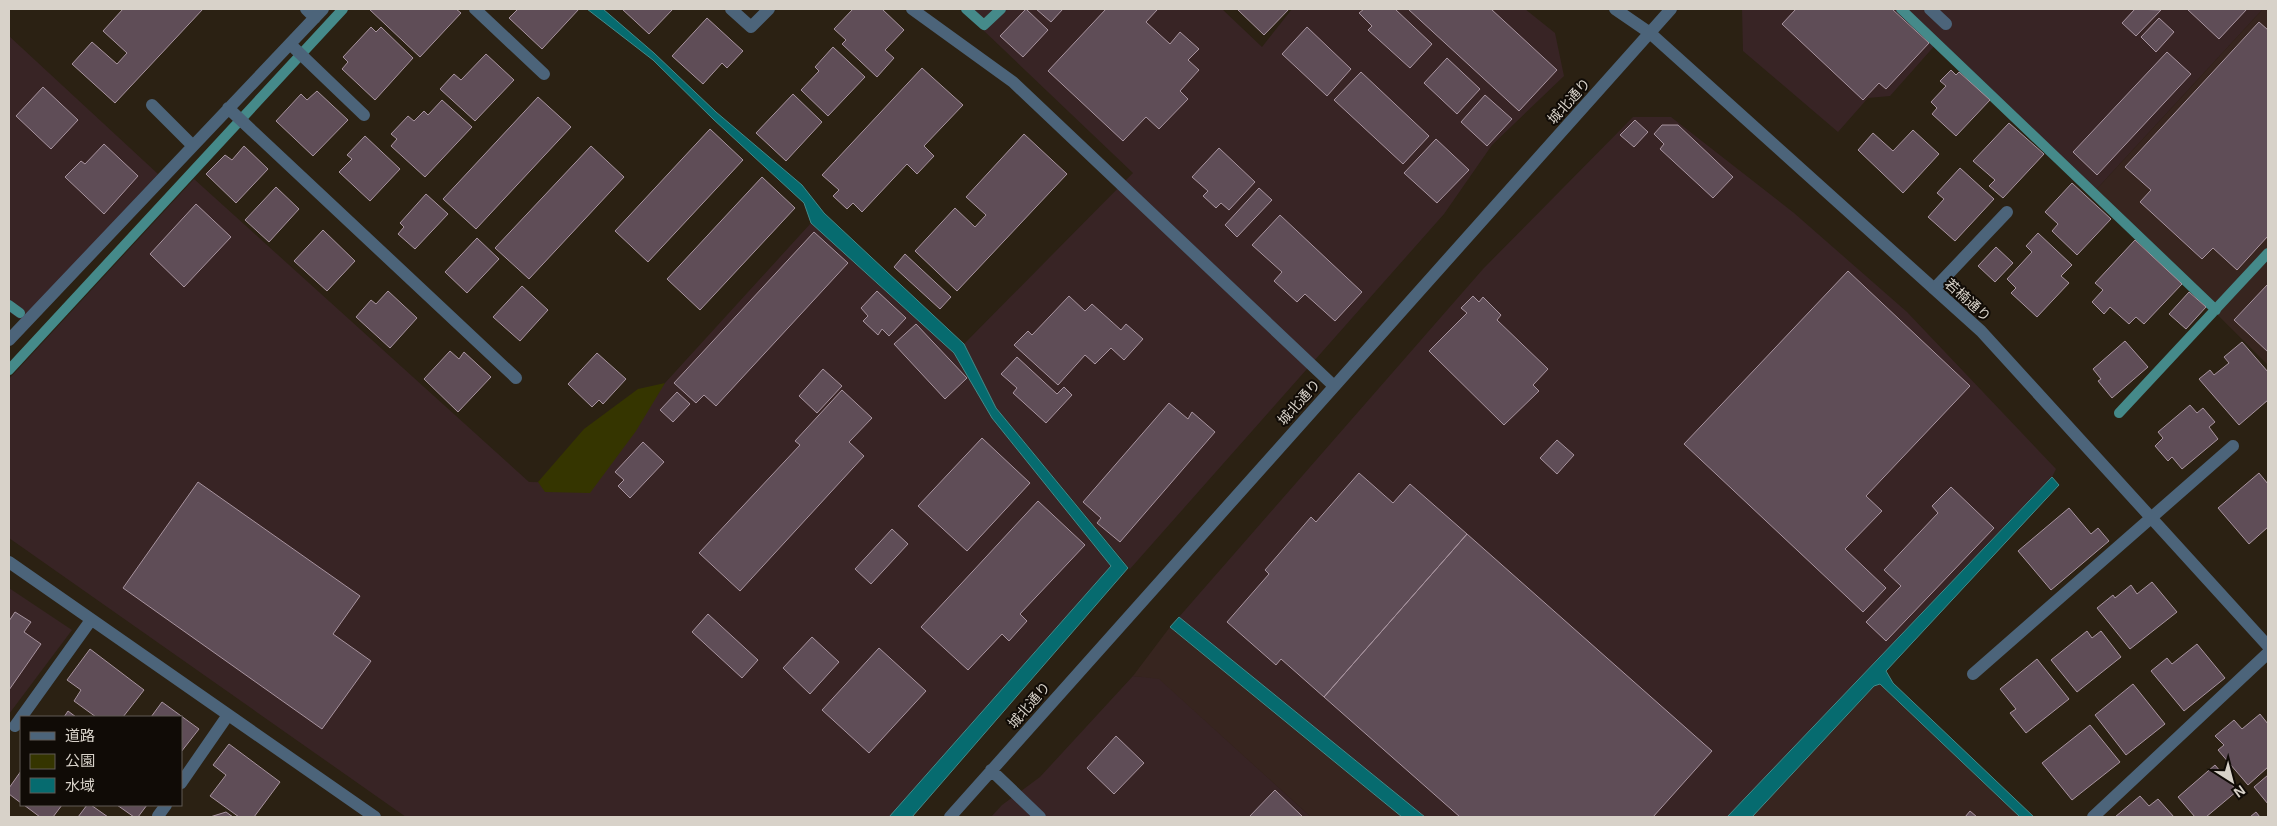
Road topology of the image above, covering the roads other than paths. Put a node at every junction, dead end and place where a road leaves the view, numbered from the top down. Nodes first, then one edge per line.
1 (475, 9) edge
2 (731, 9) edge
3 (769, 9) edge
4 (912, 9) edge
5 (1615, 9) edge
6 (1671, 9) edge
7 (1930, 9) edge
8 (315, 12) edge
9 (1946, 24) dead end
10 (1650, 33) junction
11 (290, 44) junction
12 (544, 74) dead end
13 (152, 105) dead end
14 (228, 108) junction
15 (364, 114) dead end
16 (193, 146) junction
17 (2007, 212) dead end
18 (1934, 289) junction
19 (9, 340) edge
20 (516, 378) dead end
21 (1334, 386) junction
22 (2233, 446) dead end
23 (2152, 518) junction
24 (9, 562) edge
25 (91, 620) junction
26 (2268, 646) edge
27 (2268, 653) edge
28 (1973, 674) dead end
29 (228, 715) junction
30 (22, 716) edge
31 (20, 719) edge
32 (15, 726) dead end
33 (991, 770) junction
34 (182, 782) edge
35 (375, 817) edge
36 (950, 817) edge
37 (1040, 817) edge
38 (2093, 817) edge

1 - 12 street
2 - 3 street
4 - 21 street
5 - 10 street, 若楠通り
6 - 10 street, 城北通り
7 - 9 street
8 - 11 street
10 - 18 street, 若楠通り
10 - 21 street, 城北通り
11 - 14 street
11 - 15 street
13 - 16 street
14 - 16 street
14 - 20 street
16 - 19 street
17 - 18 street
18 - 23 street, 若楠通り
21 - 33 street, 城北通り
22 - 23 street
23 - 26 street, 若楠通り
23 - 28 street
24 - 25 street
25 - 29 street
25 - 30 street
27 - 38 street
29 - 34 street
29 - 35 street
31 - 32 street
33 - 36 street, 城北通り
33 - 37 street

